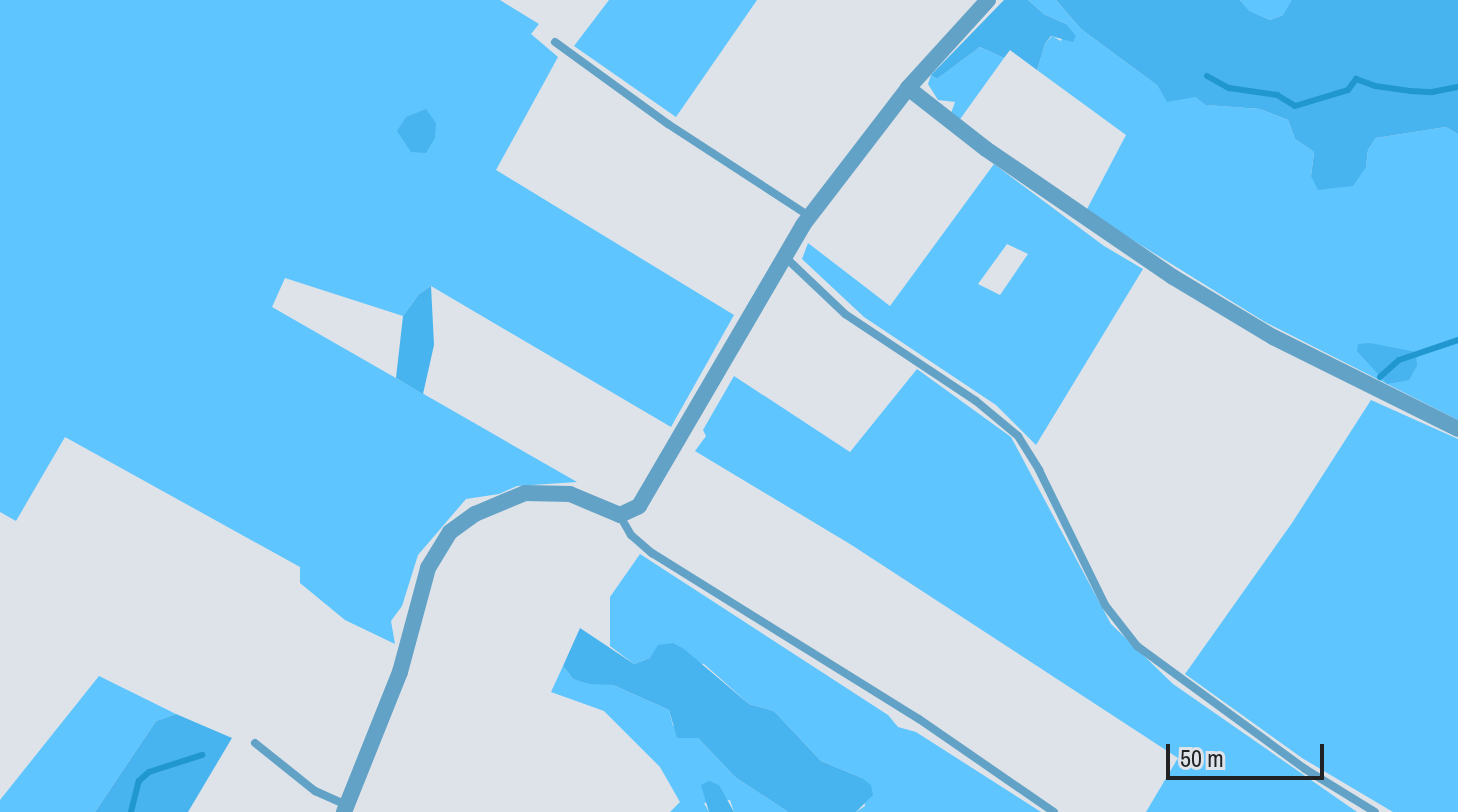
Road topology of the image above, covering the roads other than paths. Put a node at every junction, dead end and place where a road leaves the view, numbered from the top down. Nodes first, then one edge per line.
1 (988, 0) edge
2 (555, 42) dead end
3 (908, 88) junction
4 (809, 217) junction
5 (784, 256) junction
6 (1458, 429) edge
7 (620, 515) junction
8 (255, 743) dead end
9 (345, 808) edge
10 (1054, 812) edge
11 (1375, 812) edge

1 - 3 street
2 - 4 lane
3 - 4 street
3 - 6 street
4 - 5 street
5 - 7 street
5 - 11 lane
7 - 9 street
7 - 10 lane
8 - 9 lane

